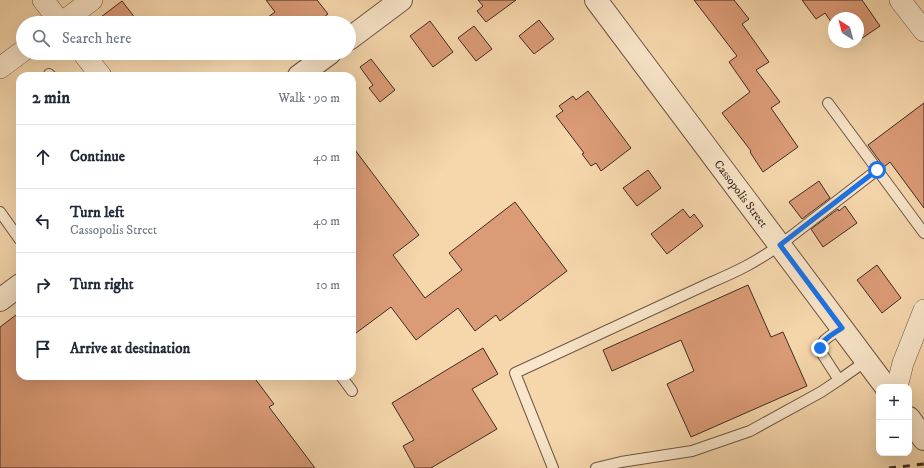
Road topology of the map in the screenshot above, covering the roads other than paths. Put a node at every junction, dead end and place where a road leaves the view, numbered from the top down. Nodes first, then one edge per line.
1 (43, 0) edge
2 (92, 0) edge
3 (401, 0) edge
4 (596, 0) edge
5 (900, 0) edge
6 (56, 16) edge
7 (70, 16) edge
8 (924, 31) edge
9 (356, 34) edge
10 (16, 56) edge
11 (89, 60) edge
12 (321, 60) edge
13 (0, 68) edge
14 (98, 72) edge
15 (304, 72) edge
16 (828, 104) dead end
17 (877, 170) junction
18 (0, 212) edge
19 (924, 233) edge
20 (16, 234) edge
21 (780, 245) junction
22 (16, 288) edge
23 (0, 300) edge
24 (924, 310) edge
25 (842, 328) junction
26 (866, 361) junction
27 (344, 380) edge
28 (839, 380) junction
29 (884, 384) edge
30 (898, 384) edge
31 (352, 391) dead end
32 (910, 420) edge
33 (924, 438) edge
34 (553, 468) edge
35 (596, 468) edge

1 - 6 street
2 - 7 street
3 - 9 street
4 - 21 street, Cassopolis Street
5 - 8 street
10 - 13 street
11 - 14 street
12 - 15 street
16 - 17 lane
17 - 19 lane
17 - 21 lane
18 - 20 lane
21 - 25 street, Cassopolis Street
21 - 34 lane
22 - 23 street
24 - 30 street
25 - 26 street, Cassopolis Street
25 - 28 lane
26 - 28 lane
26 - 29 street, Cassopolis Street
27 - 31 lane
28 - 35 lane
32 - 33 street

